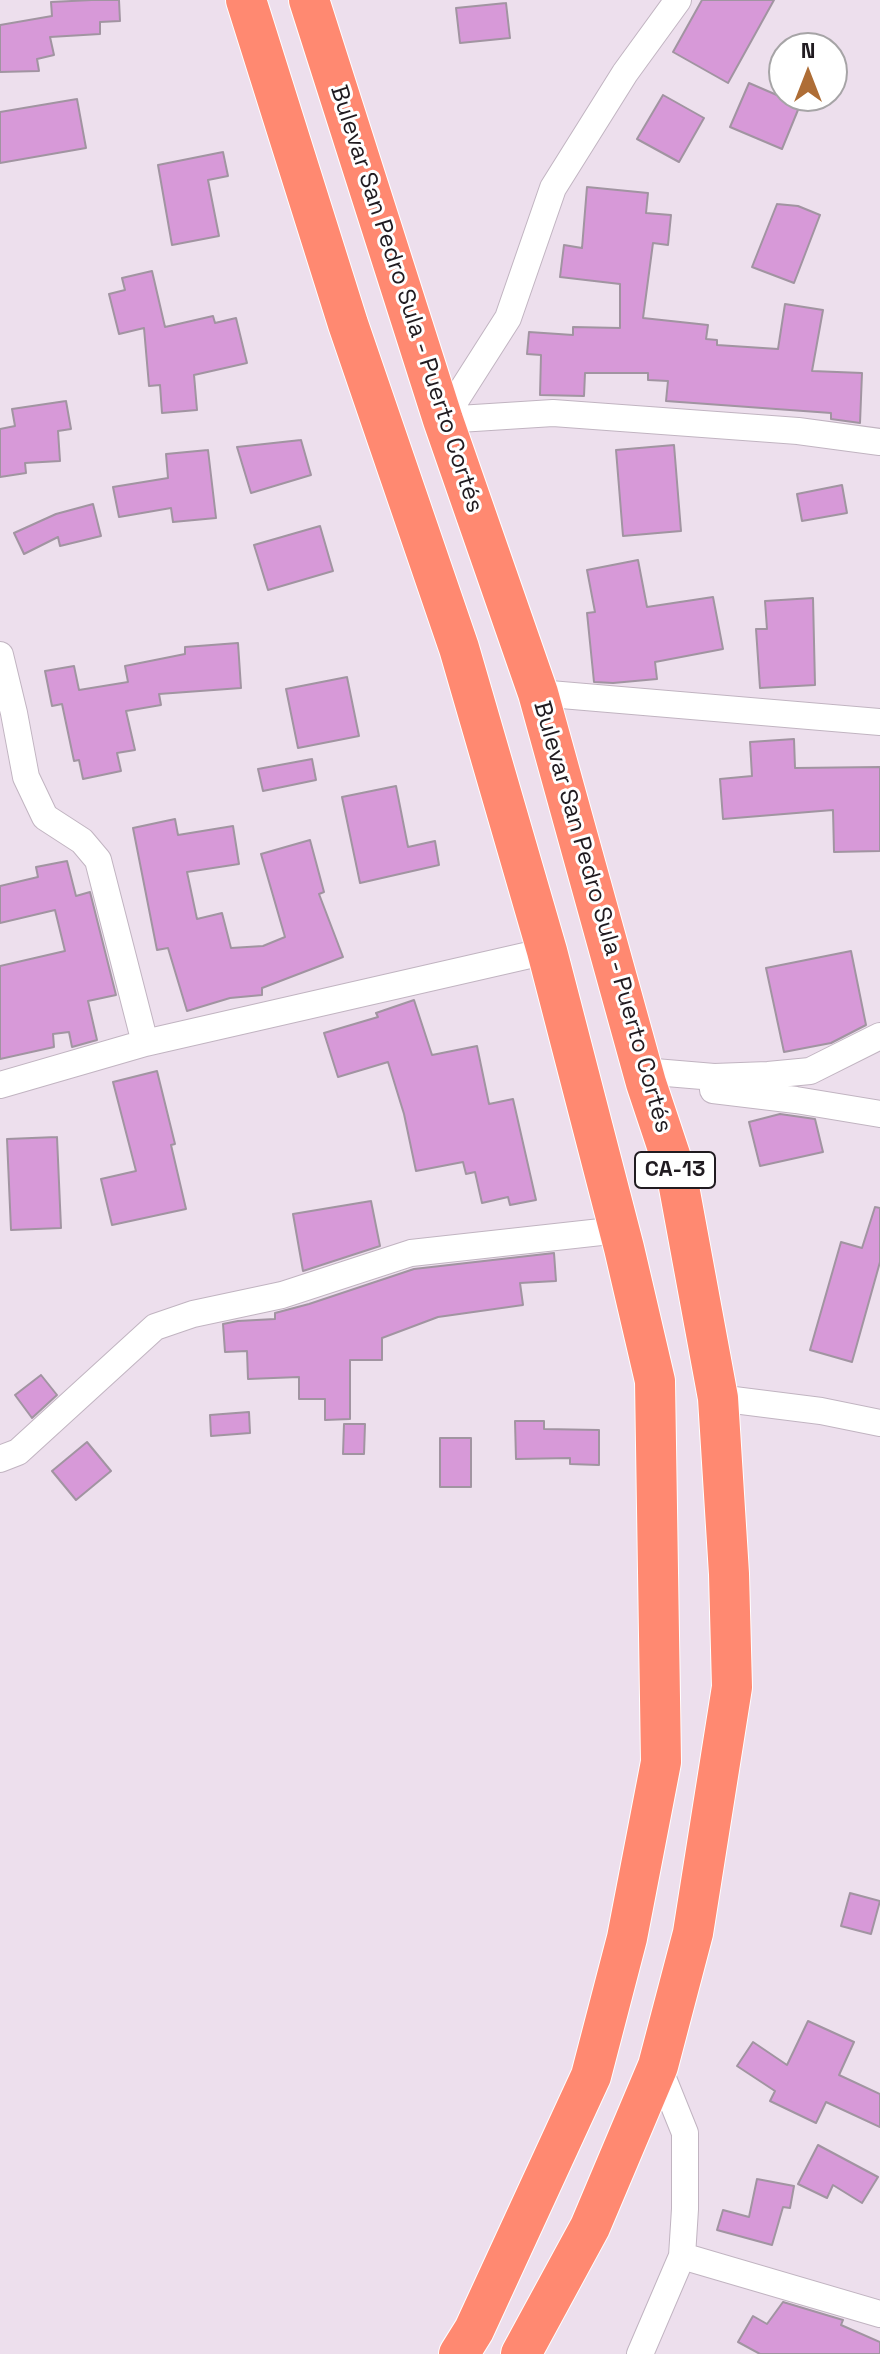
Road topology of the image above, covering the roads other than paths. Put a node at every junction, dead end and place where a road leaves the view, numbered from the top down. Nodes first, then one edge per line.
1 (246, 0) edge
2 (309, 0) edge
3 (678, 0) edge
4 (443, 420) junction
5 (880, 442) edge
6 (0, 655) edge
7 (538, 693) junction
8 (880, 722) edge
9 (547, 951) junction
10 (880, 1036) edge
11 (145, 1043) junction
12 (645, 1077) junction
13 (0, 1085) edge
14 (880, 1114) edge
15 (619, 1230) junction
16 (718, 1398) junction
17 (880, 1423) edge
18 (0, 1459) edge
19 (658, 2066) junction
20 (682, 2256) junction
21 (880, 2314) edge
22 (459, 2354) edge
23 (521, 2354) edge
24 (640, 2354) edge

1 - 9 highway, CA-13
2 - 4 highway, Bulevar San Pedro Sula - Puerto Cortés / CA-13
3 - 4 street
4 - 5 street
4 - 7 highway, Bulevar San Pedro Sula - Puerto Cortés / CA-13
6 - 11 street
7 - 8 street
7 - 12 highway, Bulevar San Pedro Sula - Puerto Cortés / CA-13
9 - 11 street
9 - 15 highway, CA-13
10 - 12 street
11 - 13 street
12 - 14 street
12 - 16 highway, Bulevar San Pedro Sula - Puerto Cortés / CA-13
15 - 18 street
15 - 22 highway, CA-13
16 - 17 street
16 - 19 highway, Bulevar San Pedro Sula - Puerto Cortés / CA-13
19 - 20 street
19 - 23 highway, Bulevar San Pedro Sula - Puerto Cortés / CA-13
20 - 21 street
20 - 24 street

